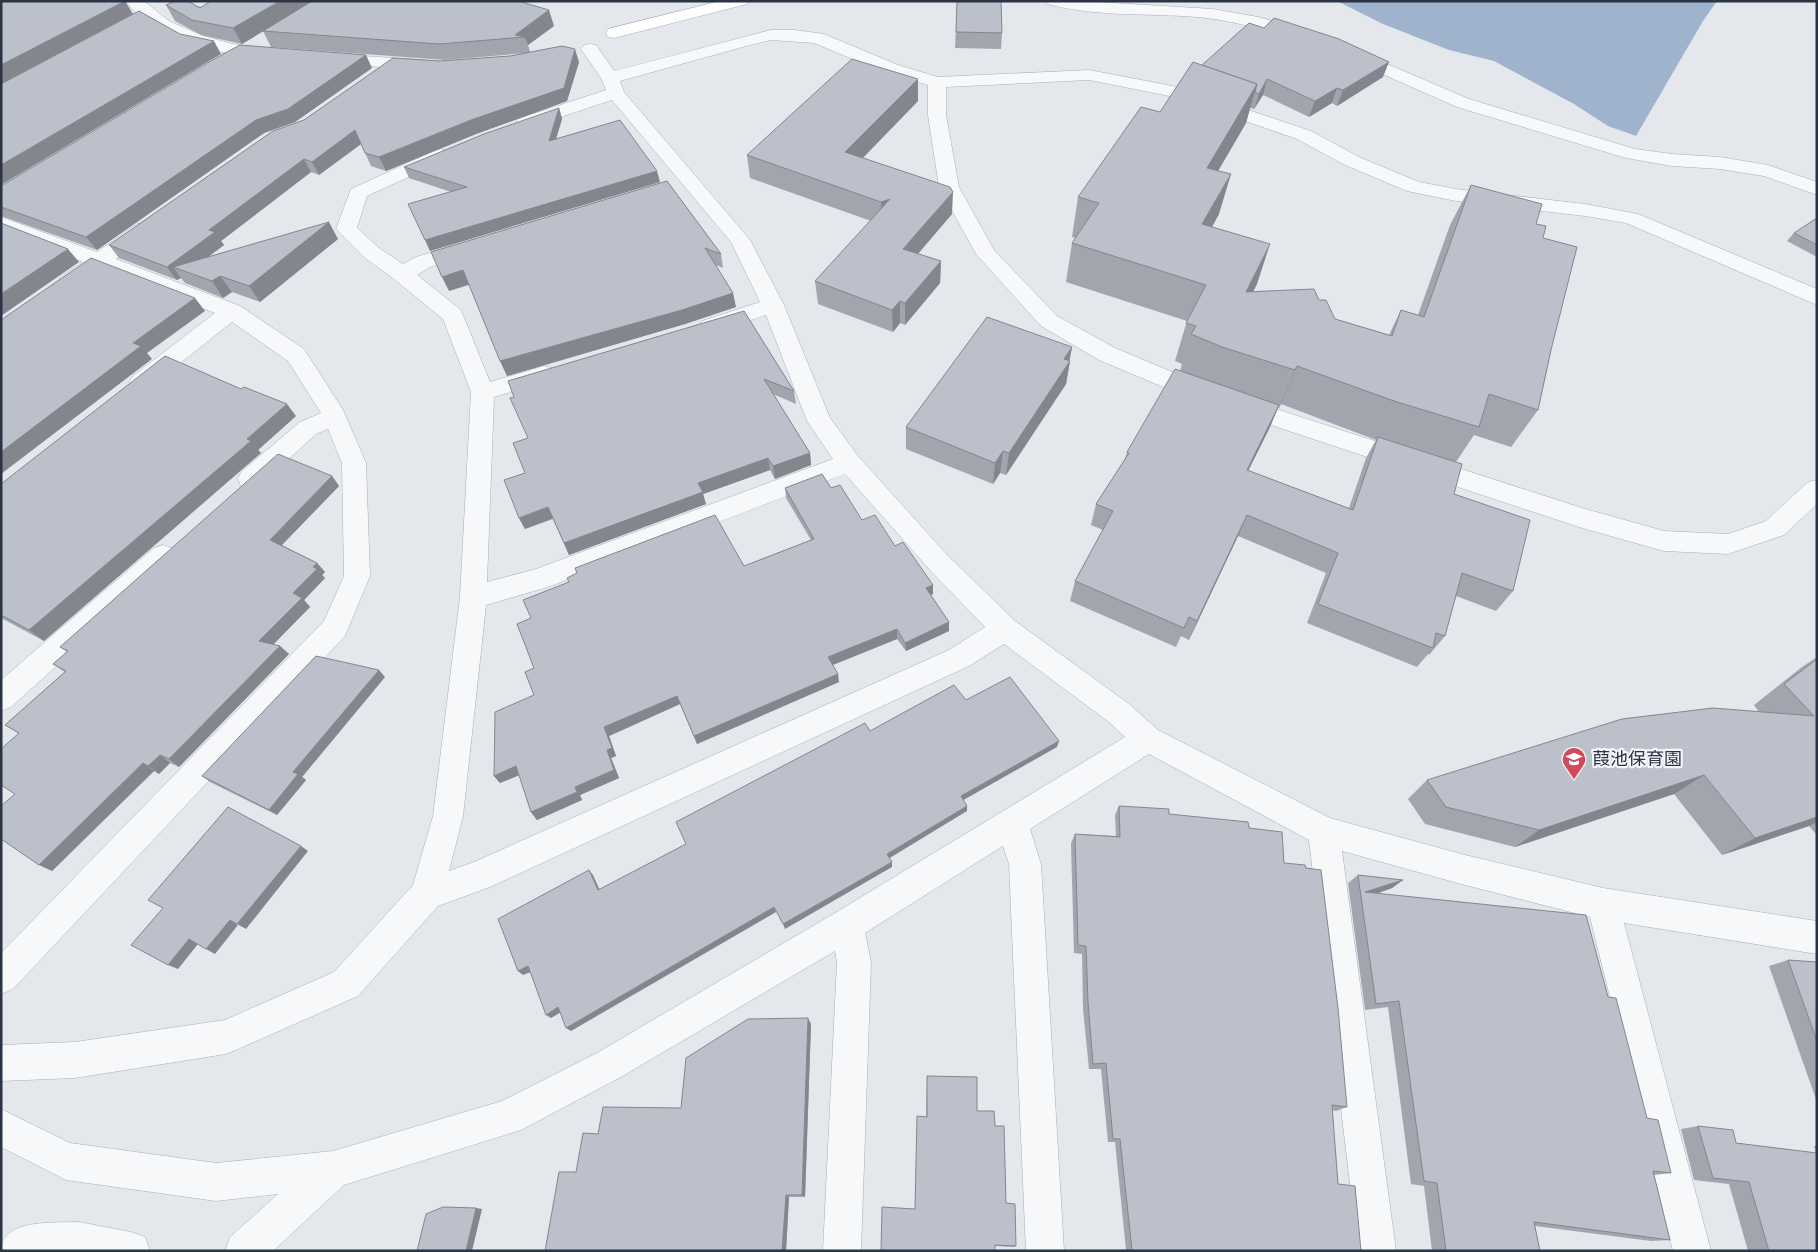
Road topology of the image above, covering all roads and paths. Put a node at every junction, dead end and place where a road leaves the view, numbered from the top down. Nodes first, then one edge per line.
1 (134, 1) edge
2 (741, 1) edge
3 (1053, 1) edge
4 (614, 33) joint
5 (276, 34) edge
6 (1315, 40) edge
7 (1340, 49) edge
8 (243, 51) junction
9 (281, 54) edge
10 (320, 58) edge
11 (394, 63) junction
12 (216, 65) edge
13 (436, 66) edge
14 (375, 78) edge
15 (936, 82) junction
16 (613, 86) junction
17 (500, 132) edge
18 (464, 146) edge
19 (1817, 189) edge
20 (162, 216) edge
21 (1, 223) edge
22 (489, 242) edge
23 (100, 260) junction
24 (402, 274) junction
25 (54, 292) edge
26 (1817, 298) edge
27 (773, 305) junction
28 (232, 311) junction
29 (694, 331) edge
30 (560, 370) edge
31 (483, 392) junction
32 (122, 397) edge
33 (335, 416) junction
34 (849, 463) junction
35 (1817, 489) edge
36 (233, 494) edge
37 (181, 540) edge
38 (473, 598) junction
39 (1005, 628) junction
40 (1, 698) edge
41 (1148, 739) junction
42 (1012, 823) junction
43 (1324, 830) junction
44 (427, 894) junction
45 (1603, 904) junction
46 (847, 925) junction
47 (1817, 938) edge
48 (1, 977) edge
49 (1, 1063) edge
50 (1, 1127) edge
51 (333, 1170) junction
52 (18, 1251) edge
53 (130, 1251) edge
54 (244, 1251) edge
55 (842, 1251) edge
56 (1045, 1251) edge
57 (1378, 1251) edge
58 (1692, 1251) edge

1 - 8 street
2 - 4 street
3 - 6 street
4 - 16 street
5 - 8 street
7 - 19 street
8 - 9 street
8 - 12 street
10 - 11 street
11 - 13 street
11 - 14 street
15 - 16 street
15 - 26 street
15 - 35 street
16 - 17 street
16 - 27 street
18 - 24 street
20 - 23 street
21 - 23 street
22 - 24 street
23 - 25 street
23 - 28 street
24 - 31 street
27 - 29 street
27 - 34 street
28 - 32 street
28 - 33 street
30 - 31 street
31 - 38 street
33 - 36 street
33 - 48 street
34 - 38 street
34 - 39 street
37 - 40 street
38 - 44 street
39 - 41 street
39 - 44 street
41 - 42 street
41 - 43 street
42 - 46 street
42 - 56 street
43 - 45 street
43 - 57 street
44 - 49 street
45 - 47 street
45 - 58 street
46 - 51 street
46 - 55 street
50 - 51 street
51 - 54 street
52 - 53 street

